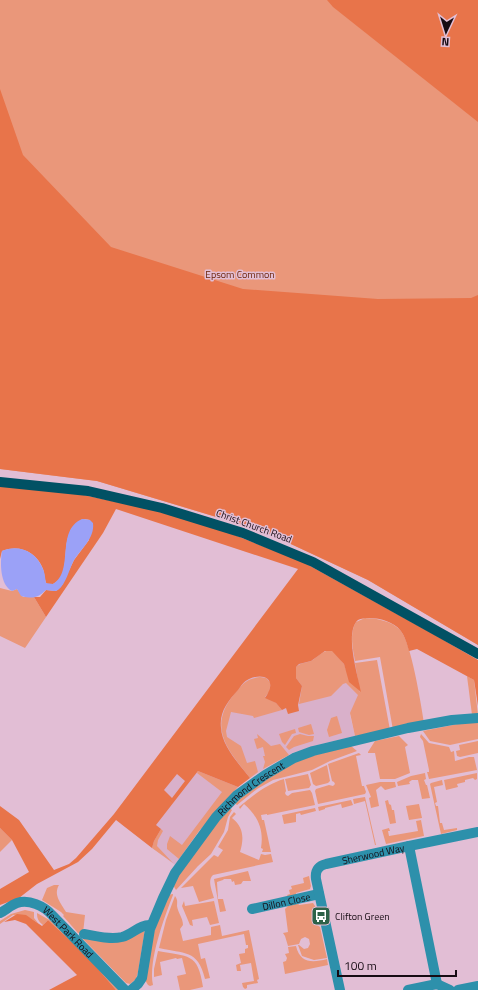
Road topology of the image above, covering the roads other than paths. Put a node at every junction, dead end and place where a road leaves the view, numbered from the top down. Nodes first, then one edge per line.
1 (0, 482) edge
2 (478, 654) edge
3 (478, 718) edge
4 (478, 832) edge
5 (409, 846) junction
6 (319, 894) junction
7 (252, 909) dead end
8 (0, 912) edge
9 (151, 925) junction
10 (84, 934) dead end
11 (437, 984) junction
12 (478, 986) edge
13 (125, 990) edge
14 (131, 990) edge
15 (340, 990) edge
16 (408, 990) edge
17 (450, 990) edge
18 (458, 990) edge

1 - 2 main road, Christ Church Road
3 - 9 street, Richmond Crescent
4 - 5 street
5 - 6 street, Sherwood Way
5 - 11 street, Sherwood Way
6 - 7 street, Dillon Close
6 - 15 street, Sherwood Way
8 - 13 street, West Park Road
9 - 10 street
9 - 14 street, Richmond Crescent
11 - 16 street
11 - 17 street
12 - 18 street

